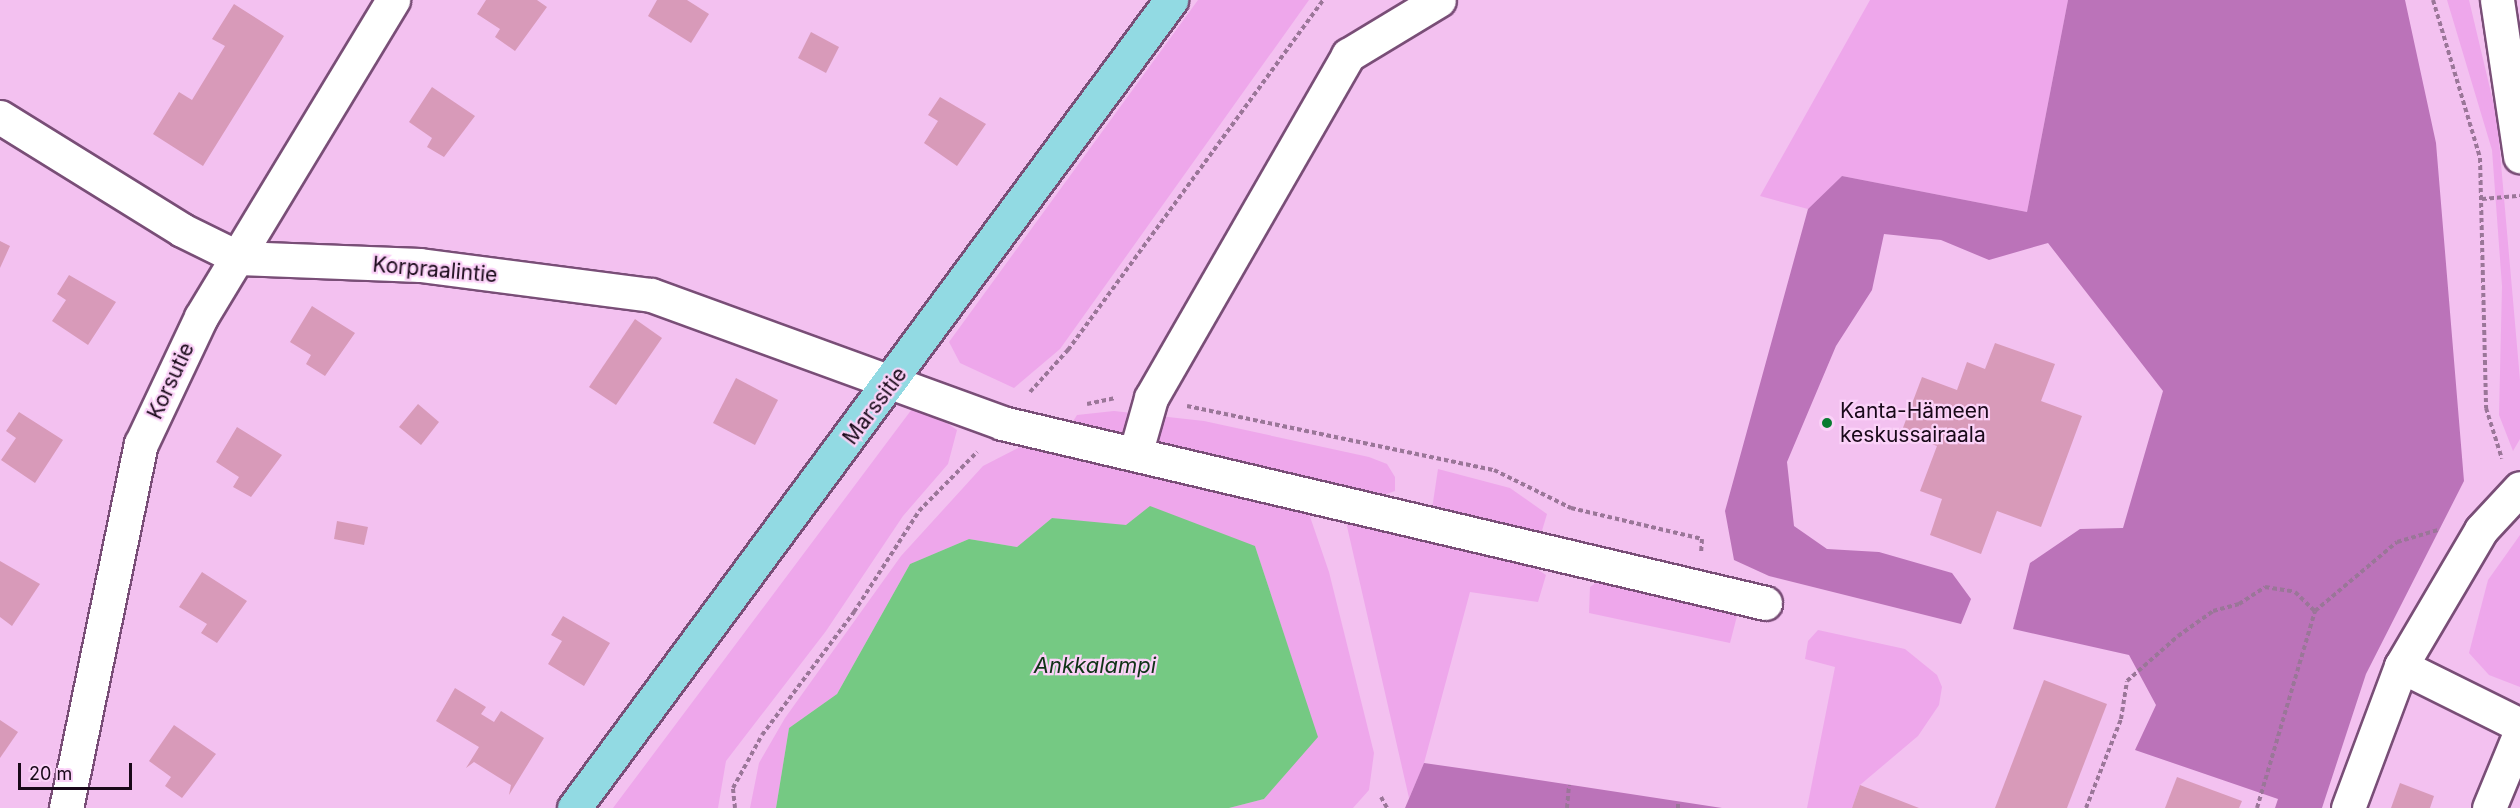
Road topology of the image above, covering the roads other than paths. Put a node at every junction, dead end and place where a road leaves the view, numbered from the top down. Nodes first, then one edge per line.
1 (393, 0) edge
2 (1171, 0) edge
3 (1439, 0) edge
4 (2497, 0) edge
5 (0, 117) edge
6 (2520, 156) edge
7 (238, 258) junction
8 (890, 385) junction
9 (1136, 451) junction
10 (2514, 478) edge
11 (1765, 603) dead end
12 (2401, 666) junction
13 (2520, 725) edge
14 (2520, 733) edge
15 (66, 808) edge
16 (574, 808) edge
17 (2348, 808) edge
18 (2488, 808) edge

1 - 7 street, Korsutie
2 - 8 main road, Marssitie
3 - 9 street
4 - 6 street
5 - 7 street, Korpraalintie
7 - 8 street, Korpraalintie
7 - 15 street, Korsutie
8 - 9 street, Korpraalintie
8 - 16 main road, Marssitie
9 - 11 street, Korpraalintie
10 - 12 street
12 - 13 street
12 - 17 street
14 - 18 street

